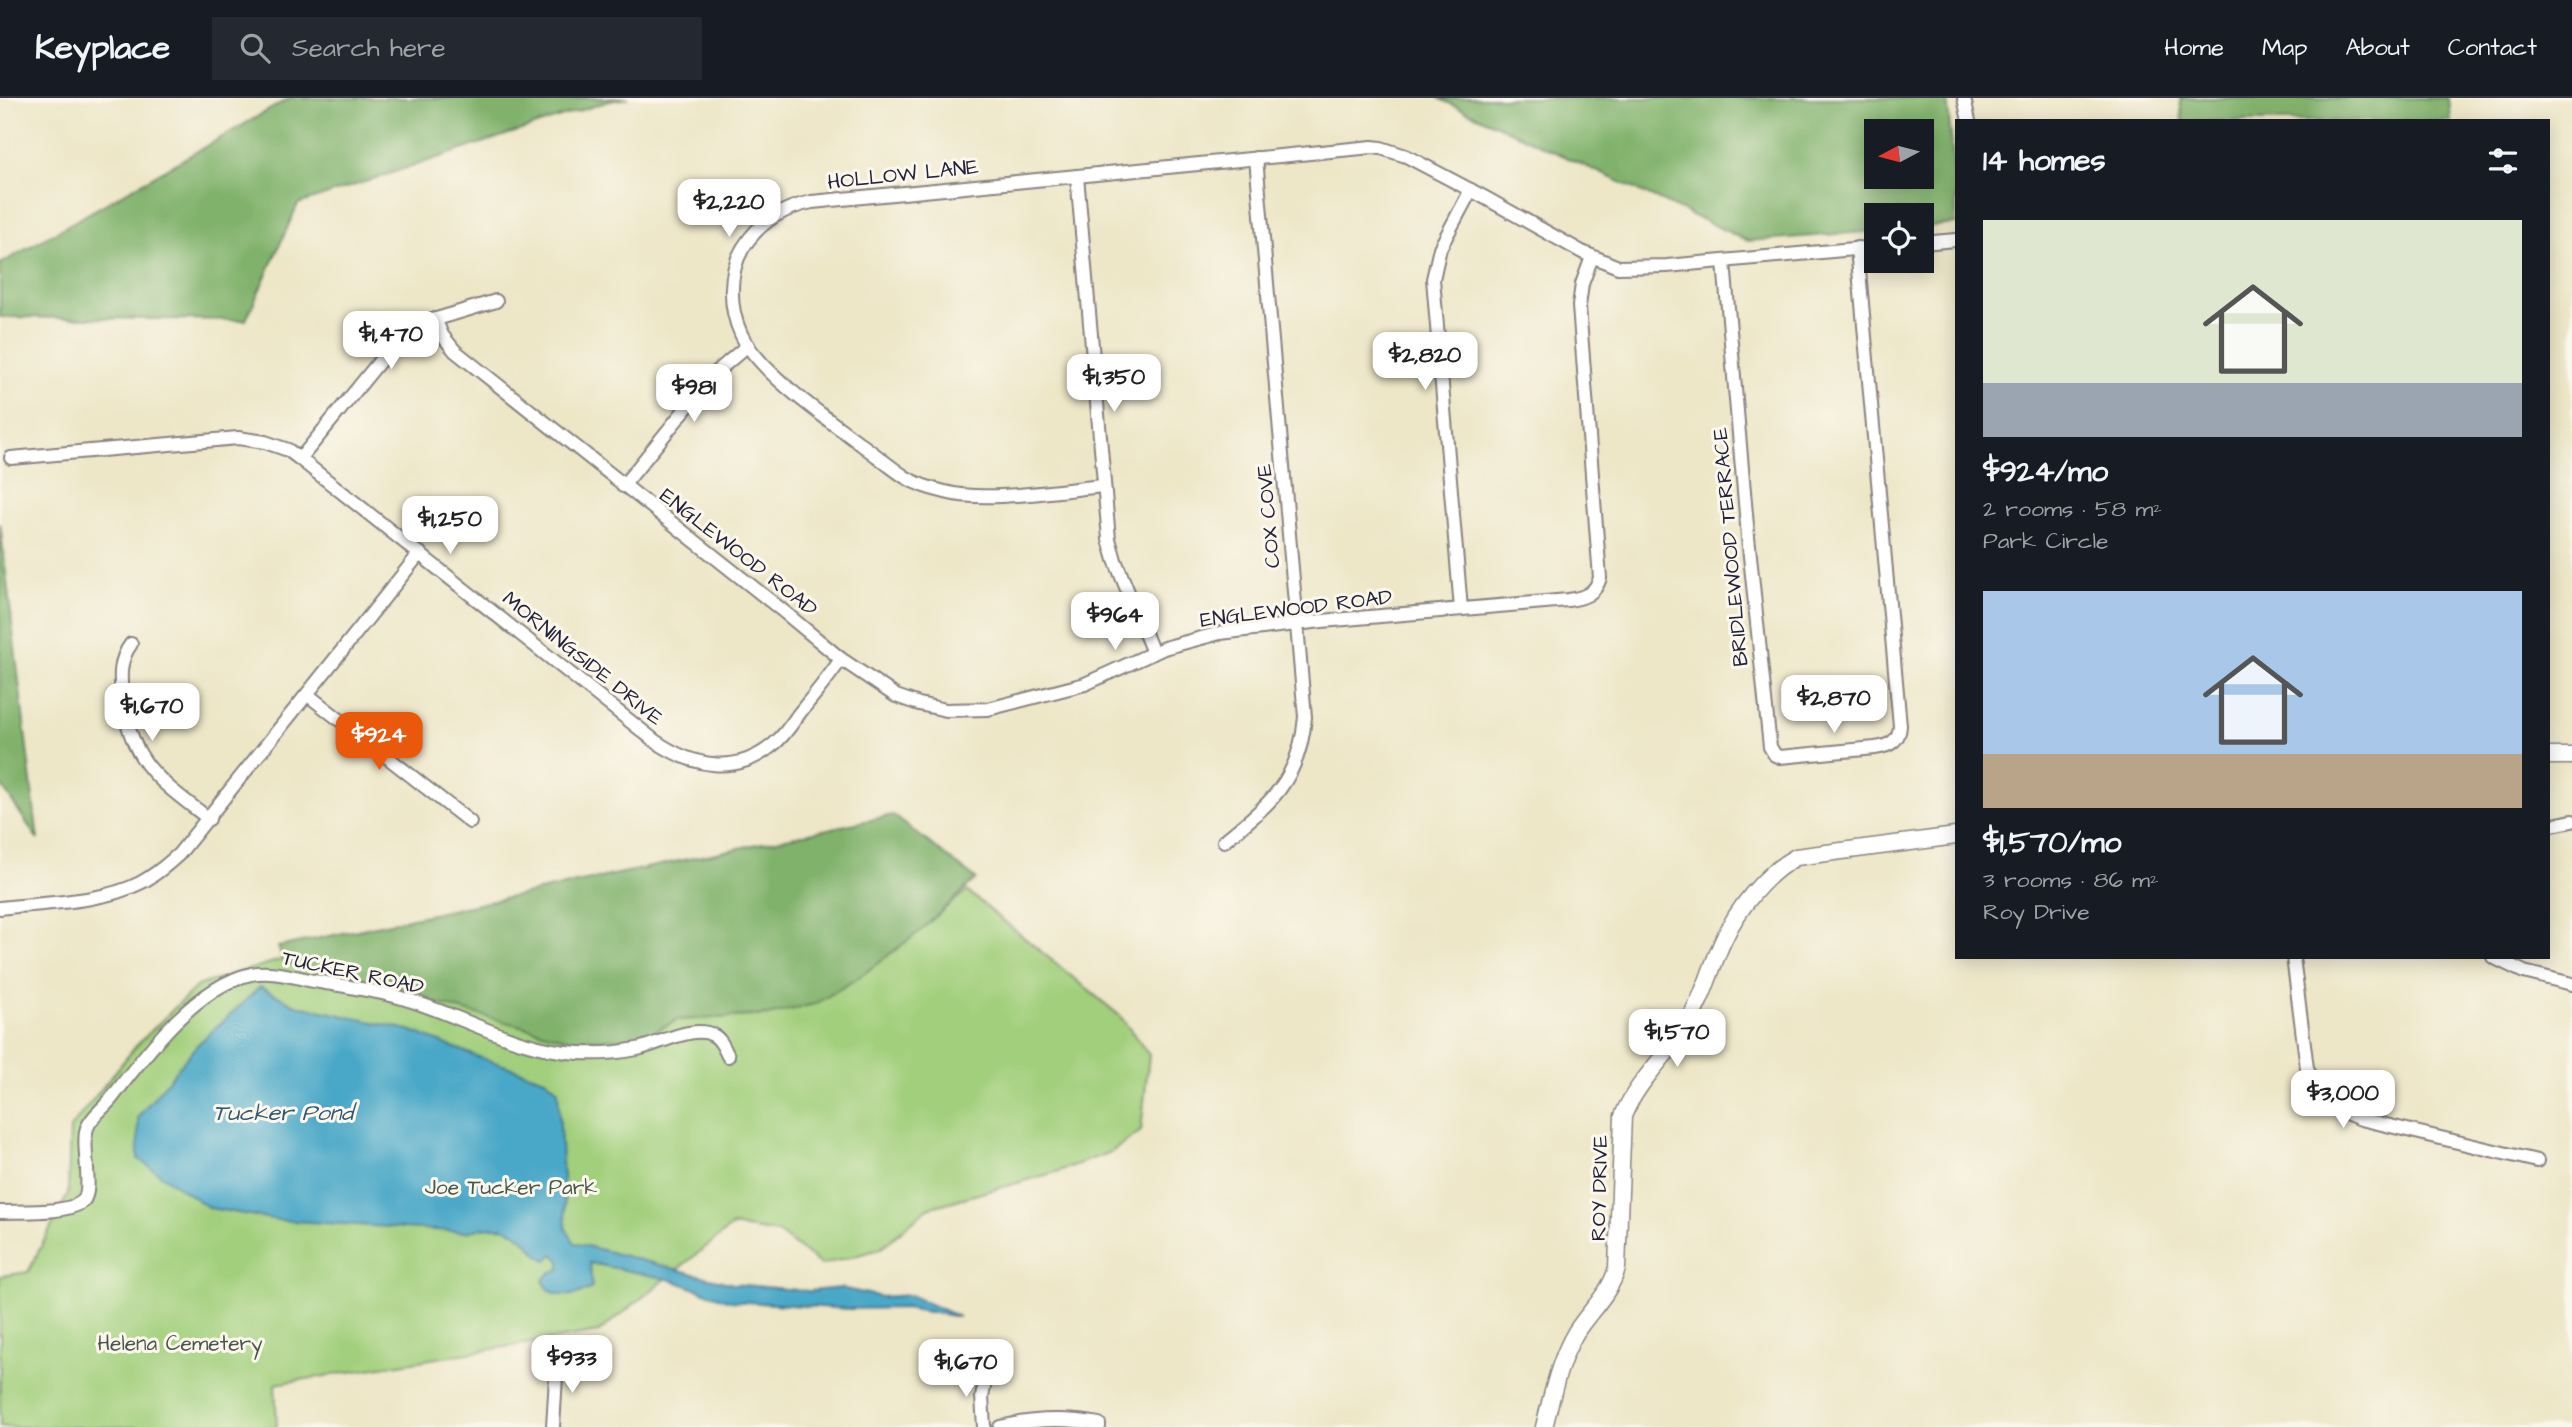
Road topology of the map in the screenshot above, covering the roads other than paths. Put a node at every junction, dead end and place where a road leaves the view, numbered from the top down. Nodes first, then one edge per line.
1 (1964, 98) edge
2 (1969, 119) edge
3 (1256, 158) junction
4 (1077, 176) junction
5 (1471, 190) junction
6 (1955, 240) edge
7 (1934, 242) edge
8 (1857, 248) junction
9 (1864, 248) edge
10 (1592, 257) junction
11 (1724, 262) junction
12 (496, 301) dead end
13 (435, 319) junction
14 (748, 345) junction
15 (11, 458) dead end
16 (300, 459) junction
17 (623, 485) junction
18 (1103, 486) junction
19 (420, 553) junction
20 (1461, 609) junction
21 (1298, 624) junction
22 (131, 644) dead end
23 (1153, 653) junction
24 (841, 659) junction
25 (308, 695) junction
26 (2550, 756) edge
27 (2572, 756) edge
28 (209, 819) junction
29 (2572, 821) edge
30 (470, 822) dead end
31 (2550, 826) edge
32 (1955, 836) edge
33 (1224, 841) dead end
34 (0, 908) edge
35 (2293, 959) edge
36 (2497, 959) edge
37 (2572, 984) edge
38 (727, 1056) dead end
39 (2538, 1161) dead end
40 (0, 1212) edge
41 (557, 1360) dead end
42 (987, 1372) dead end
43 (553, 1427) edge
44 (984, 1427) edge
45 (1000, 1427) edge
46 (1099, 1427) edge
47 (1544, 1427) edge

1 - 2 street
3 - 4 street, HOLLOW LANE
3 - 5 street, HOLLOW LANE
3 - 21 street, COX COVE
4 - 14 street, HOLLOW LANE
4 - 18 street
5 - 10 street, HOLLOW LANE
5 - 20 street
6 - 7 street
8 - 9 street, HOLLOW LANE
8 - 11 street, HOLLOW LANE
8 - 11 street, BRIDLEWOOD TERRACE
10 - 11 street, HOLLOW LANE
10 - 20 street, ENGLEWOOD ROAD
12 - 13 street
13 - 16 street
13 - 17 street, ENGLEWOOD ROAD
14 - 17 street
14 - 18 street, HOLLOW LANE
15 - 16 street, MORNINGSIDE DRIVE
16 - 19 street, MORNINGSIDE DRIVE
17 - 24 street, ENGLEWOOD ROAD
18 - 23 street
19 - 24 street, MORNINGSIDE DRIVE
19 - 25 street
20 - 21 street, ENGLEWOOD ROAD
21 - 23 street, ENGLEWOOD ROAD
21 - 33 street, COX COVE
22 - 28 street
23 - 24 street, ENGLEWOOD ROAD
25 - 28 street
25 - 30 street
26 - 27 street
28 - 34 street
29 - 31 street
32 - 47 street, ROY DRIVE
35 - 39 street
36 - 37 street
38 - 40 street, TUCKER ROAD
41 - 43 street
42 - 44 street
45 - 46 street

